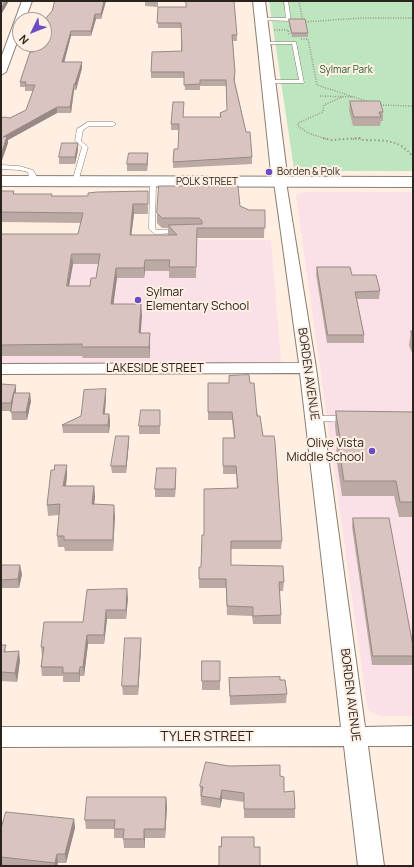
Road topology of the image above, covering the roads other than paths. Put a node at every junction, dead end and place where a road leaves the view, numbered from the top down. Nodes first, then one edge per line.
1 (27, 1) edge
2 (259, 1) edge
3 (286, 1) edge
4 (23, 12) edge
5 (262, 19) junction
6 (12, 42) edge
7 (264, 43) junction
8 (1, 72) edge
9 (269, 82) junction
10 (113, 124) dead end
11 (1, 167) edge
12 (1, 181) edge
13 (32, 182) junction
14 (75, 182) junction
15 (153, 182) junction
16 (280, 182) junction
17 (413, 182) edge
18 (184, 232) edge
19 (308, 368) junction
20 (1, 369) edge
21 (315, 418) junction
22 (359, 419) edge
23 (413, 736) edge
24 (1, 737) edge
25 (356, 737) junction
26 (371, 866) edge

1 - 4 street
2 - 5 street, BORDEN AVENUE
3 - 5 lane
5 - 7 street, BORDEN AVENUE
6 - 8 street
7 - 9 street, BORDEN AVENUE
7 - 9 lane
9 - 16 street, BORDEN AVENUE
10 - 14 lane
11 - 13 lane
12 - 13 street, POLK STREET
13 - 14 street, POLK STREET
14 - 15 street, POLK STREET
15 - 16 street, POLK STREET
15 - 18 lane
16 - 17 street, POLK STREET
16 - 19 street, BORDEN AVENUE
19 - 20 street, LAKESIDE STREET
19 - 21 street, BORDEN AVENUE
21 - 22 lane
21 - 25 street, BORDEN AVENUE
23 - 25 street, TYLER STREET
24 - 25 street, TYLER STREET
25 - 26 street, BORDEN AVENUE

